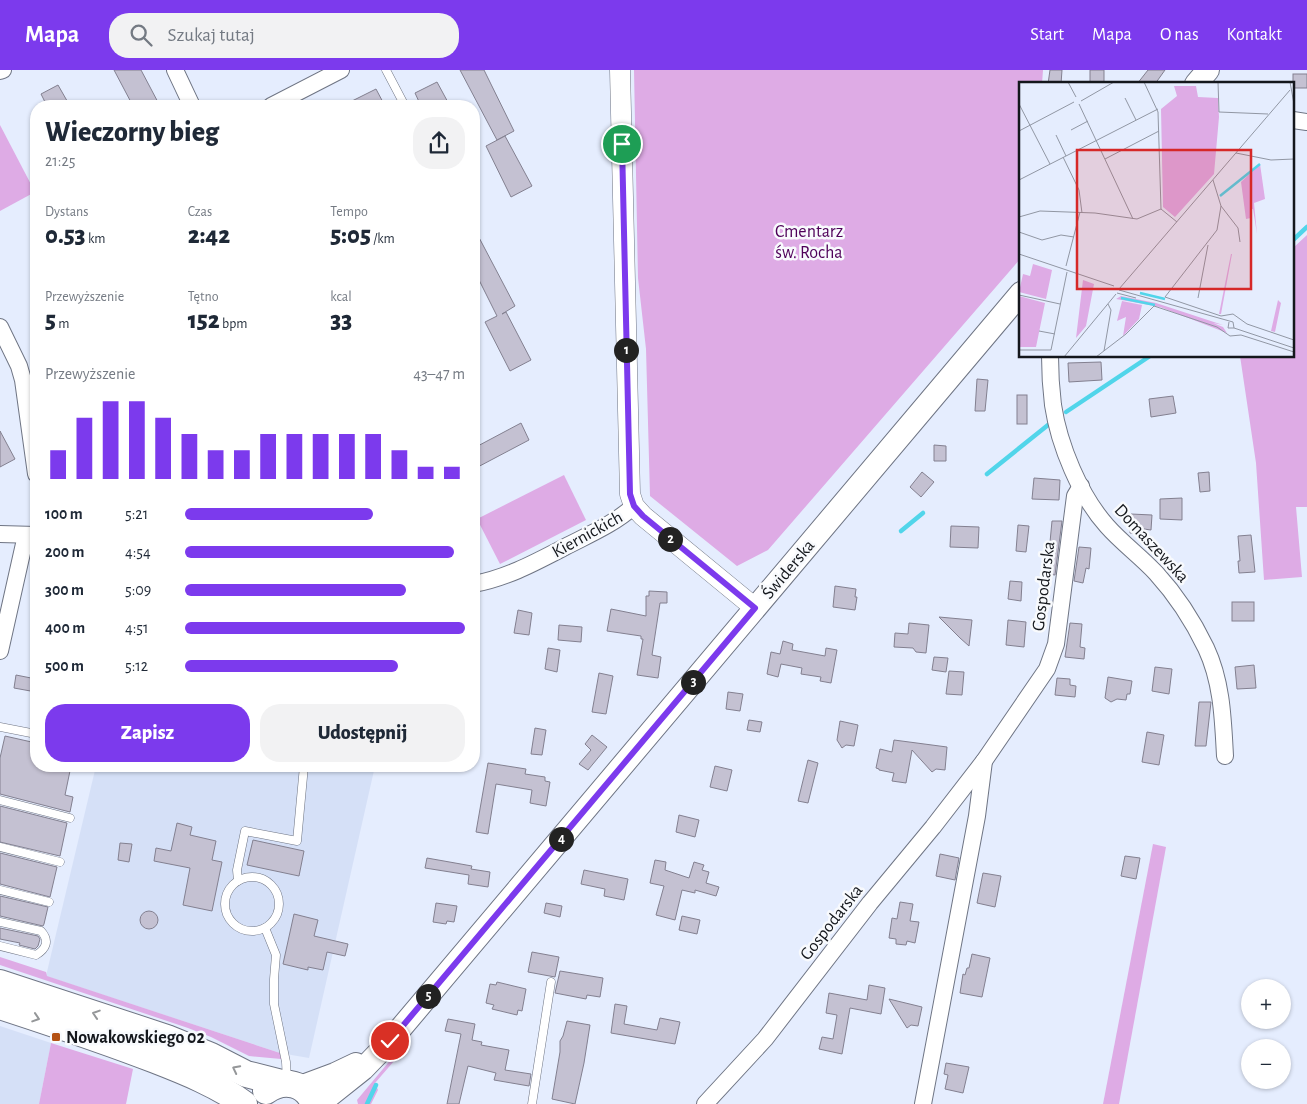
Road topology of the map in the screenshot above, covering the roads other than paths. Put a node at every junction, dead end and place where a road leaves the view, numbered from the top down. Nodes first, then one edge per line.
1 (175, 70) edge
2 (341, 70) edge
3 (386, 70) edge
4 (620, 70) edge
5 (1208, 70) edge
6 (1198, 82) edge
7 (189, 100) edge
8 (283, 100) edge
9 (401, 100) edge
10 (1294, 120) edge
11 (1307, 122) edge
12 (1019, 295) edge
13 (0, 327) edge
14 (1050, 358) edge
15 (30, 431) edge
16 (1081, 486) junction
17 (634, 506) junction
18 (0, 534) edge
19 (30, 535) edge
20 (30, 539) edge
21 (480, 583) edge
22 (755, 608) junction
23 (0, 651) edge
24 (0, 727) edge
25 (30, 733) edge
26 (1225, 756) dead end
27 (984, 761) junction
28 (303, 772) edge
29 (0, 800) edge
30 (70, 818) dead end
31 (0, 847) edge
32 (60, 862) dead end
33 (238, 881) junction
34 (0, 890) edge
35 (49, 902) dead end
36 (0, 922) edge
37 (265, 928) junction
38 (0, 946) edge
39 (551, 982) dead end
40 (0, 983) edge
41 (0, 1006) edge
42 (301, 1092) edge
43 (244, 1104) edge
44 (258, 1104) edge
45 (532, 1104) edge
46 (705, 1104) edge
47 (922, 1104) edge

1 - 7 street
2 - 8 street
3 - 9 lane
4 - 17 street
5 - 6 main road
10 - 11 street
12 - 22 main road, Świderska
13 - 15 street
14 - 16 street, Domaszewska
16 - 26 street, Domaszewska
16 - 27 street, Gospodarska
17 - 21 street, Kiernickich
17 - 22 street, Kiernickich
18 - 19 street
20 - 23 street
22 - 42 main road, Świderska
24 - 25 lane
27 - 46 street, Gospodarska
27 - 47 street, Gospodarska
28 - 33 lane
29 - 30 lane
31 - 32 lane
33 - 37 lane
33 - 37 lane
34 - 35 lane
36 - 38 lane
37 - 42 lane
39 - 45 lane
42 -> 40 main road
41 -> 43 main road
42 - 44 main road

